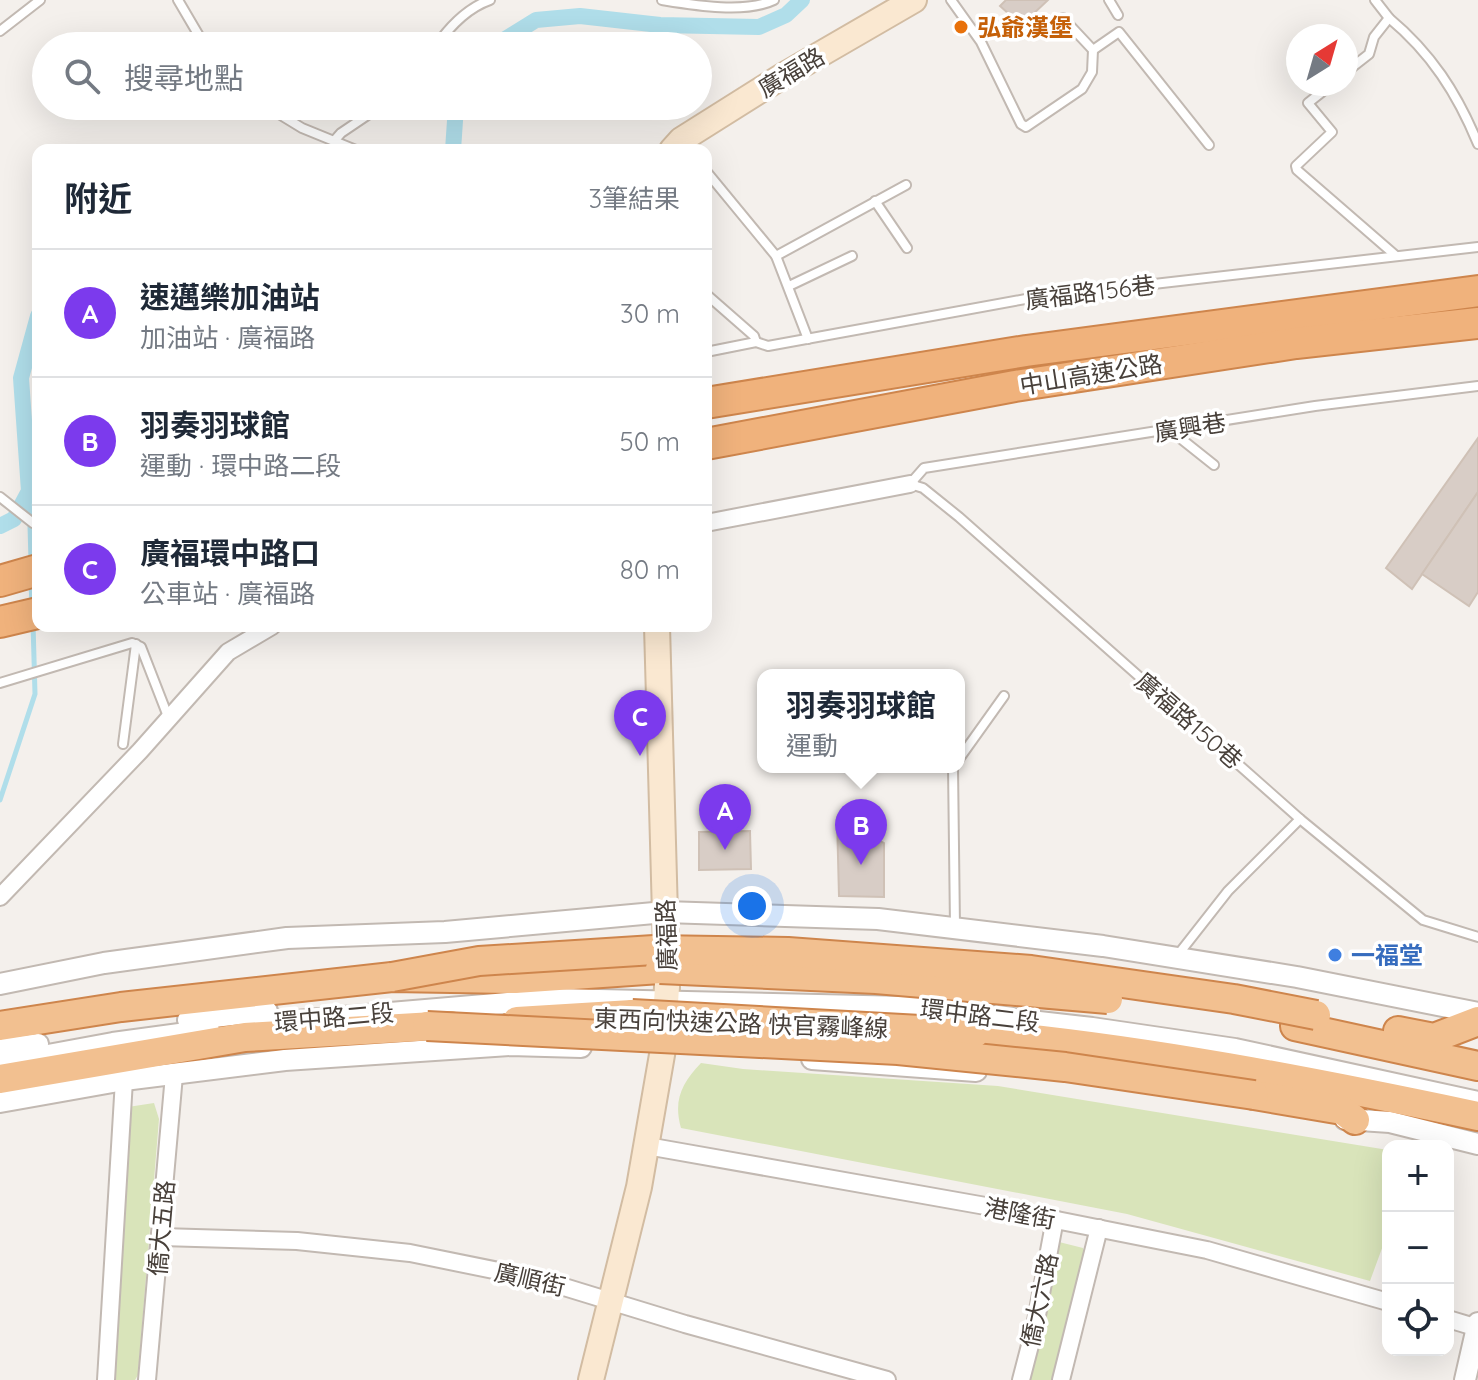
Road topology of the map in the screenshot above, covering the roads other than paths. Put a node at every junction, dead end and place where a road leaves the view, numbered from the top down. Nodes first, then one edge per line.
1 (40, 0) edge
2 (178, 0) edge
3 (490, 0) edge
4 (662, 0) edge
5 (774, 0) edge
6 (914, 0) edge
7 (951, 0) edge
8 (1109, 0) edge
9 (1375, 0) edge
10 (1118, 15) dead end
11 (1063, 18) dead end
12 (1389, 18) junction
13 (0, 31) edge
14 (197, 32) edge
15 (447, 32) edge
16 (1093, 50) junction
17 (1358, 63) edge
18 (1317, 96) edge
19 (289, 120) edge
20 (360, 120) edge
21 (334, 141) junction
22 (341, 144) edge
23 (685, 144) edge
24 (1478, 144) edge
25 (1209, 145) dead end
26 (712, 178) edge
27 (906, 185) dead end
28 (875, 201) junction
29 (1478, 247) edge
30 (907, 248) dead end
31 (1396, 255) junction
32 (776, 256) junction
33 (852, 256) dead end
34 (789, 286) junction
35 (1478, 291) edge
36 (712, 299) edge
37 (1478, 323) edge
38 (808, 339) junction
39 (756, 342) junction
40 (712, 351) edge
41 (1478, 386) edge
42 (712, 402) edge
43 (1170, 430) junction
44 (712, 443) edge
45 (1214, 465) dead end
46 (910, 484) junction
47 (0, 497) edge
48 (32, 522) edge
49 (712, 522) edge
50 (32, 572) edge
51 (0, 581) edge
52 (32, 614) edge
53 (0, 622) edge
54 (262, 632) edge
55 (657, 632) edge
56 (136, 644) junction
57 (0, 683) edge
58 (1004, 696) dead end
59 (169, 719) junction
60 (123, 744) dead end
61 (965, 751) edge
62 (953, 773) edge
63 (1300, 819) junction
64 (0, 897) edge
65 (665, 912) junction
66 (955, 928) junction
67 (1478, 937) edge
68 (1177, 957) junction
69 (392, 977) junction
70 (0, 984) edge
71 (667, 994) junction
72 (1478, 1013) edge
73 (1478, 1021) edge
74 (0, 1026) edge
75 (427, 1026) junction
76 (0, 1049) edge
77 (663, 1049) junction
78 (0, 1064) edge
79 (1478, 1066) edge
80 (174, 1075) junction
81 (0, 1079) edge
82 (124, 1080) junction
83 (1478, 1090) edge
84 (0, 1102) edge
85 (1478, 1102) edge
86 (1478, 1116) edge
87 (1355, 1120) junction
88 (1478, 1144) edge
89 (647, 1146) junction
90 (1055, 1219) junction
91 (1099, 1228) junction
92 (161, 1237) junction
93 (610, 1300) junction
94 (1382, 1300) edge
95 (1454, 1320) edge
96 (1478, 1326) edge
97 (106, 1380) edge
98 (147, 1380) edge
99 (591, 1380) edge
100 (887, 1380) edge
101 (1021, 1380) edge
102 (1061, 1380) edge
103 (1465, 1380) edge

1 - 13 lane
2 - 14 lane
3 - 15 lane
4 - 5 lane
6 - 23 main road, 廣福路
7 - 16 lane
8 - 10 lane
9 - 12 lane
11 - 16 lane
12 - 17 lane
12 - 24 lane
16 - 25 lane
18 - 31 lane
19 - 21 lane
20 - 21 lane
21 - 22 lane
26 - 32 lane
27 - 28 lane
28 - 30 lane
28 - 32 lane
29 - 31 lane, 廣福路156巷
31 - 38 lane, 廣福路156巷
32 - 34 lane
33 - 34 lane
34 - 38 lane
35 - 42 highway, 中山高速公路
36 - 39 lane
37 - 44 highway, 中山高速公路
38 - 39 lane, 廣福路156巷
39 - 40 lane, 廣福路156巷
41 - 43 lane, 廣興巷
43 - 45 lane
43 - 46 lane, 廣興巷
46 - 49 street
46 - 63 lane, 廣福路150巷
47 - 48 lane
50 - 51 highway
52 - 53 highway
54 - 59 street
55 - 65 main road, 廣福路
56 - 57 lane
56 - 59 lane
56 - 60 lane
58 - 61 lane
59 - 64 street
62 - 66 lane
63 - 67 lane, 廣福路150巷
63 - 68 lane
65 - 66 street
65 - 70 street
65 - 71 main road, 廣福路
66 - 68 street
68 - 72 street
69 - 73 highway, bridge
69 - 74 highway, 東西向快速公路 快官霧峰線
69 - 79 highway, 東西向快速公路 快官霧峰線, bridge
71 - 76 street, 環中路二段
71 - 77 main road, 廣福路
71 - 78 street, 環中路二段
71 - 83 street, 環中路二段
71 - 85 street, 環中路二段
75 - 81 highway, 東西向快速公路 快官霧峰線
75 - 86 highway, 東西向快速公路 快官霧峰線, bridge
75 - 87 highway, bridge
77 - 80 street, 環中路二段
77 - 87 street, 環中路二段
77 - 89 main road, 廣福路
80 - 82 street, 環中路二段
80 - 92 street, 僑大五路
82 - 84 street, 環中路二段
82 - 97 street, 僑大五路
87 - 88 street, 環中路二段
89 - 90 street, 港隆街
89 - 93 main road, 廣福路
90 - 91 street, 港隆街
90 - 101 street, 僑大六路
91 - 94 street, 港隆街
91 - 102 street, 僑大六路
92 - 93 street, 廣順街
92 - 98 street, 僑大五路
93 - 99 main road, 廣福路
93 - 100 street, 廣順街
95 - 96 street
96 - 103 street

